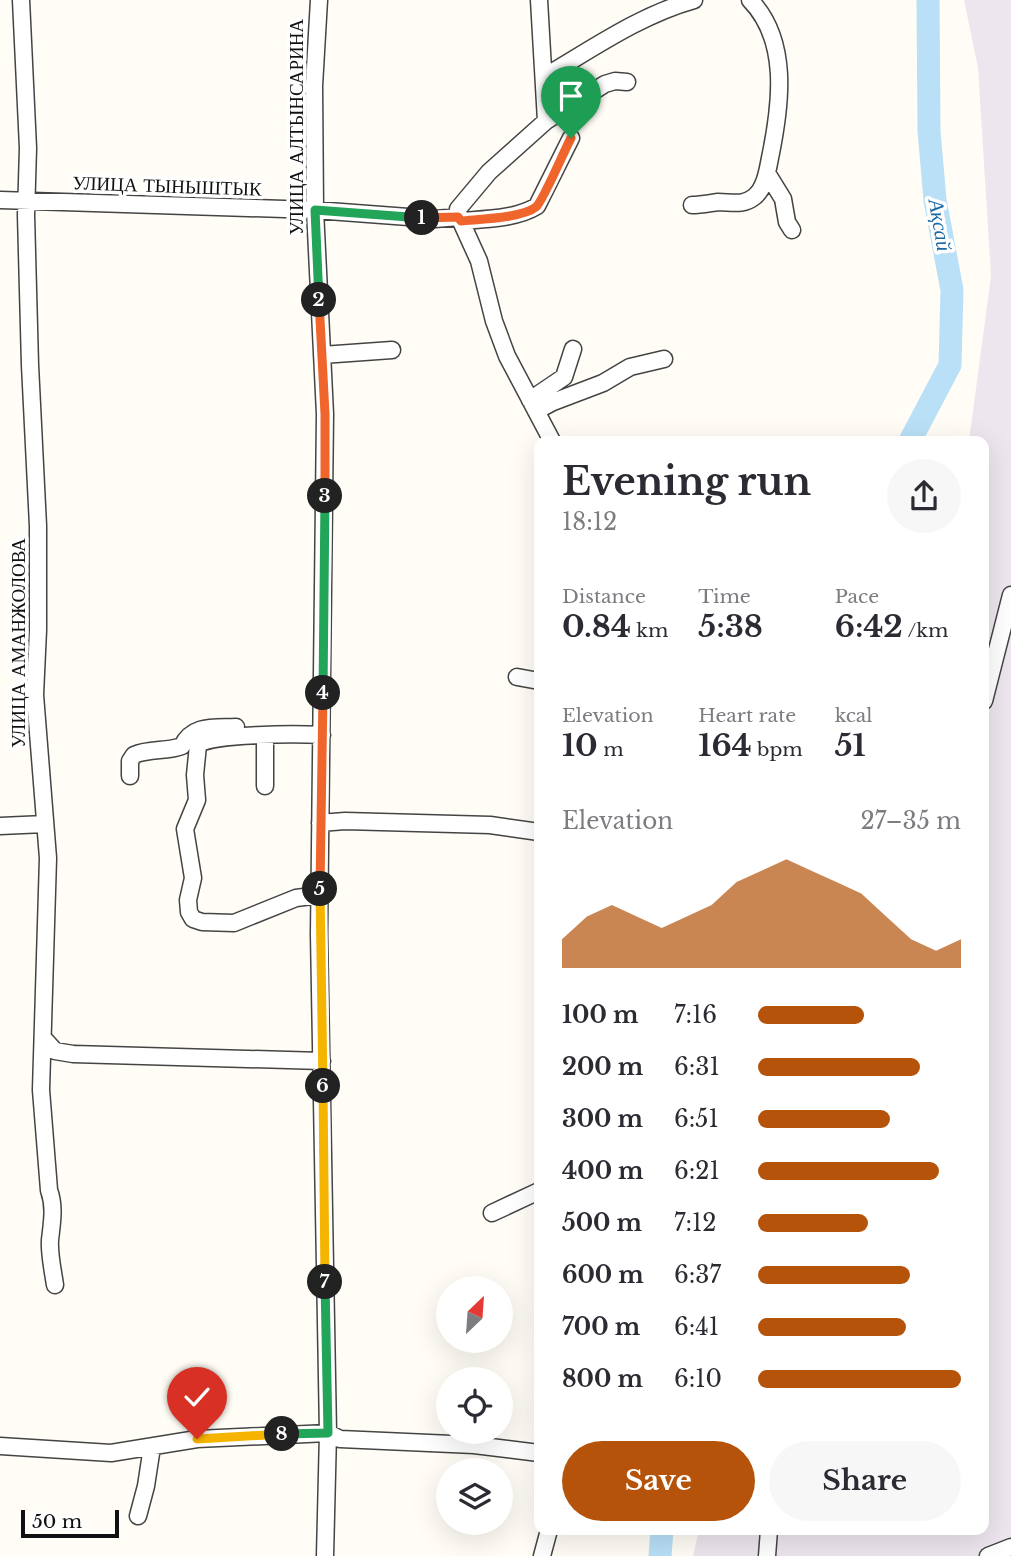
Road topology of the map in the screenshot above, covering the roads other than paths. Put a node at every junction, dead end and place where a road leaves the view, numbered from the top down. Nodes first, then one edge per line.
1 (21, 0) edge
2 (318, 0) edge
3 (539, 0) edge
4 (694, 0) edge
5 (750, 0) edge
6 (544, 77) junction
7 (627, 82) dead end
8 (547, 121) junction
9 (571, 138) dead end
10 (767, 173) junction
11 (0, 200) edge
12 (28, 202) junction
13 (692, 205) dead end
14 (315, 210) junction
15 (460, 219) junction
16 (792, 230) dead end
17 (392, 349) dead end
18 (573, 349) dead end
19 (322, 355) junction
20 (663, 359) dead end
21 (533, 406) junction
22 (549, 436) edge
23 (1011, 595) edge
24 (517, 677) dead end
25 (534, 680) edge
26 (989, 681) edge
27 (322, 729) junction
28 (265, 736) junction
29 (130, 776) dead end
30 (265, 786) dead end
31 (320, 823) junction
32 (45, 824) junction
33 (0, 826) edge
34 (534, 831) edge
35 (320, 895) junction
36 (44, 1039) junction
37 (322, 1061) junction
38 (534, 1193) edge
39 (492, 1213) dead end
40 (55, 1285) dead end
41 (328, 1433) junction
42 (0, 1446) edge
43 (152, 1447) junction
44 (534, 1452) edge
45 (138, 1516) dead end
46 (547, 1535) edge
47 (769, 1535) edge
48 (1011, 1547) edge
49 (325, 1556) edge
50 (542, 1556) edge
51 (767, 1556) edge
52 (988, 1556) edge

1 - 12 street, УЛИЦА АМАНЖОЛОВА
2 - 14 street, УЛИЦА АЛТЫНСАРИНА
3 - 6 street
4 - 6 street
5 - 10 street
6 - 8 street
7 - 8 street
8 - 15 street
9 - 15 street, УЛИЦА ТЫНЫШТЫК
10 - 13 street
10 - 16 street
11 - 12 street, УЛИЦА ТЫНЫШТЫК
12 - 14 street, УЛИЦА ТЫНЫШТЫК
12 - 32 street, УЛИЦА АМАНЖОЛОВА
14 - 15 street, УЛИЦА ТЫНЫШТЫК
14 - 19 street, УЛИЦА АЛТЫНСАРИНА
15 - 21 street
17 - 19 street
18 - 21 street
19 - 27 street, УЛИЦА АЛТЫНСАРИНА
20 - 21 street
21 - 22 street
23 - 26 street
24 - 25 street
27 - 28 street
27 - 29 street
27 - 31 street, УЛИЦА АЛТЫНСАРИНА
28 - 30 street
28 - 35 street
31 - 34 street
31 - 35 street, УЛИЦА АЛТЫНСАРИНА
32 - 33 street
32 - 36 street, УЛИЦА АМАНЖОЛОВА
35 - 37 street, УЛИЦА АЛТЫНСАРИНА
36 - 37 street
36 - 40 street, УЛИЦА АМАНЖОЛОВА
37 - 41 street, УЛИЦА АЛТЫНСАРИНА
38 - 39 street
41 - 43 street
41 - 44 street
41 - 49 street, УЛИЦА АЛТЫНСАРИНА
42 - 43 street
43 - 45 street
46 - 50 street
47 - 51 street
48 - 52 street

